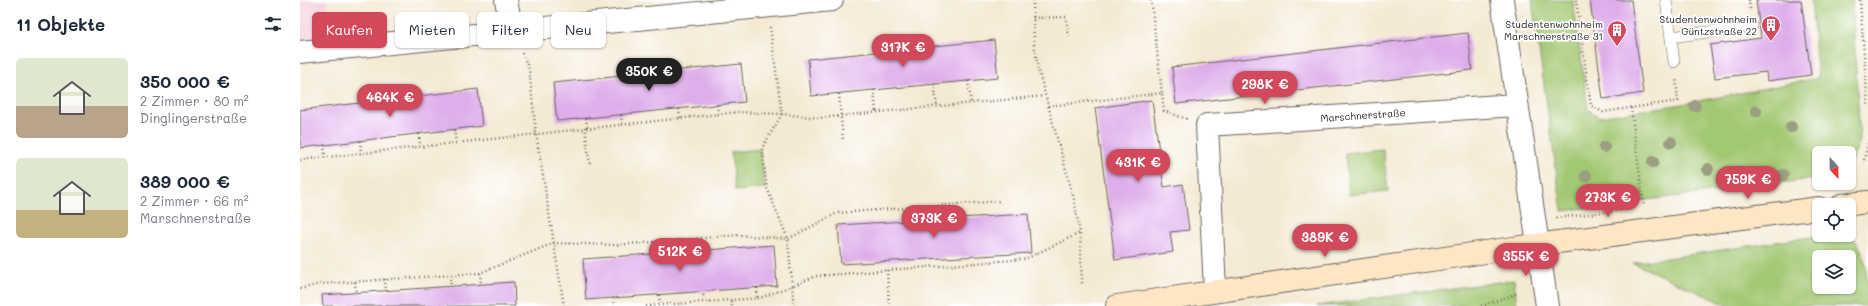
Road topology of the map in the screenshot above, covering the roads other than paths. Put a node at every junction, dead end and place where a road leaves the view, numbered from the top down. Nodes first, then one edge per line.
1 (506, 0) edge
2 (832, 0) edge
3 (1502, 0) edge
4 (1666, 0) edge
5 (508, 12) edge
6 (1752, 26) dead end
7 (543, 29) edge
8 (477, 35) edge
9 (1671, 37) junction
10 (300, 52) edge
11 (1674, 62) road end
12 (1516, 105) junction
13 (1868, 202) edge
14 (1856, 203) edge
15 (1812, 209) edge
16 (1539, 245) junction
17 (1215, 290) junction
18 (1117, 306) edge
19 (1547, 306) edge

1 - 5 street
2 - 7 street
3 - 12 street
4 - 9 lane
6 - 9 lane
8 - 10 street
9 - 11 lane
12 - 16 street
12 - 17 street, Marschnerstraße
13 - 14 main road
15 - 16 main road
16 - 17 main road
16 - 19 street
17 - 18 main road

